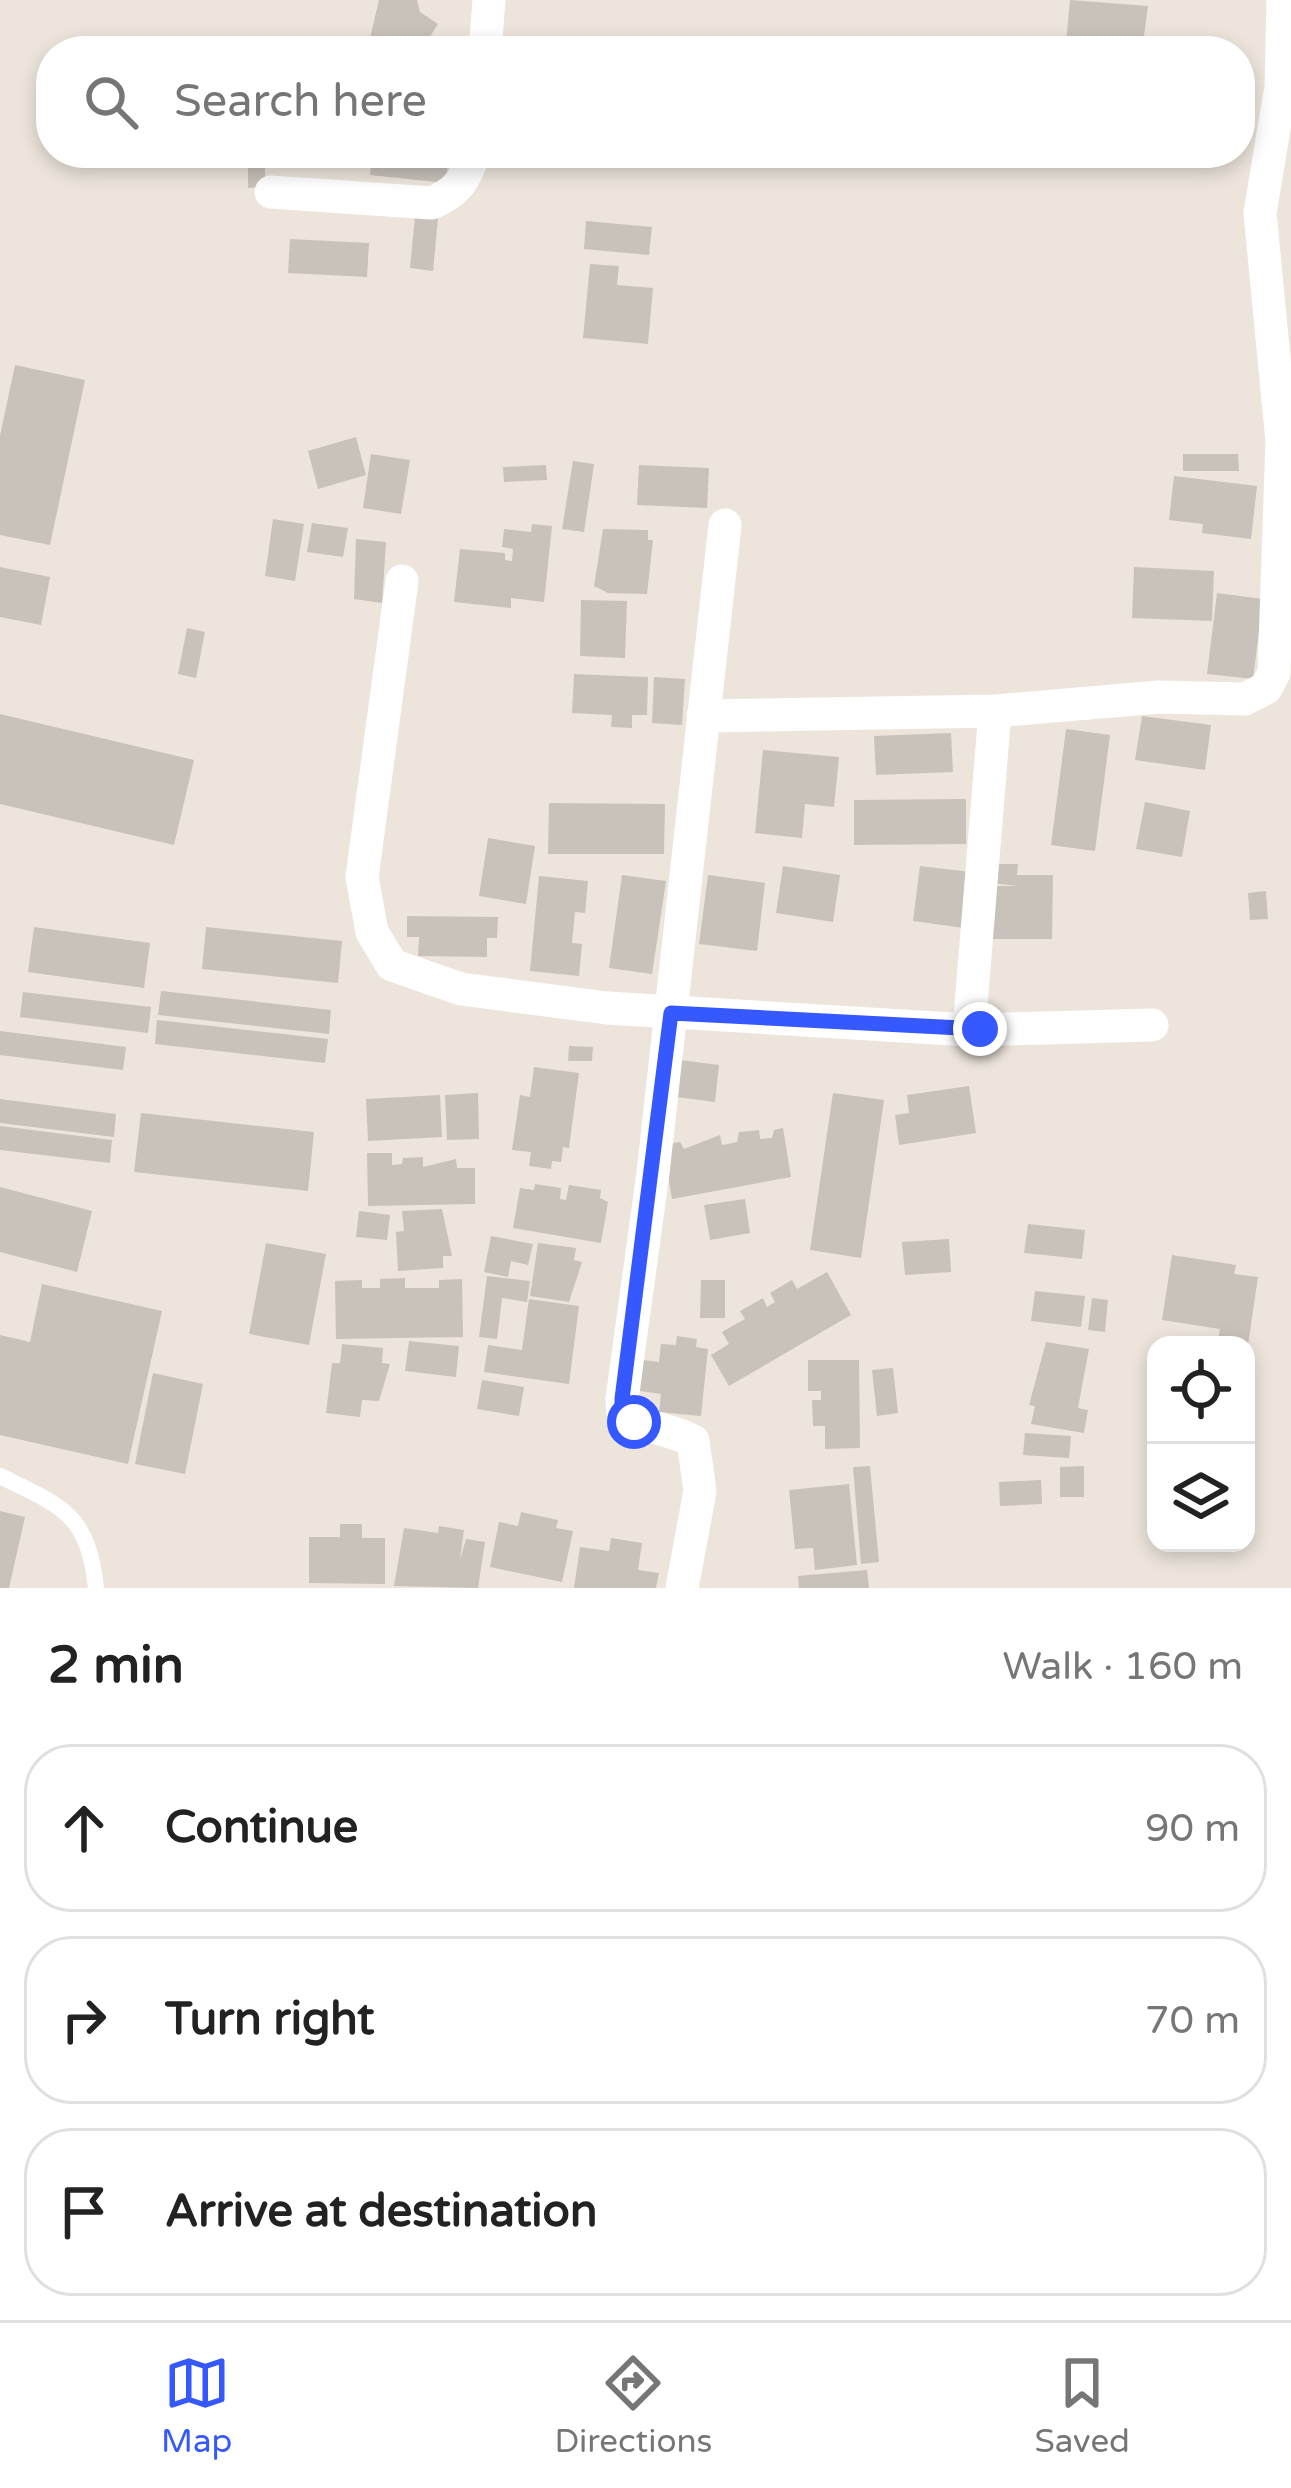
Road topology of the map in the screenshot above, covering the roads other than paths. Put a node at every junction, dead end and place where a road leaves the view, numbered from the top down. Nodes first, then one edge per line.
1 (489, 0) edge
2 (1283, 0) edge
3 (486, 36) edge
4 (469, 168) edge
5 (272, 192) dead end
6 (724, 525) dead end
7 (402, 581) dead end
8 (995, 711) junction
9 (703, 716) junction
10 (671, 1013) junction
11 (1152, 1025) dead end
12 (969, 1030) junction
13 (0, 1476) edge
14 (96, 1588) edge
15 (682, 1588) edge

1 - 3 street
2 - 8 street
4 - 5 street
6 - 9 street
7 - 10 street
8 - 9 street
8 - 12 street
9 - 10 street
10 - 12 street
10 - 15 street
11 - 12 street
13 - 14 lane

